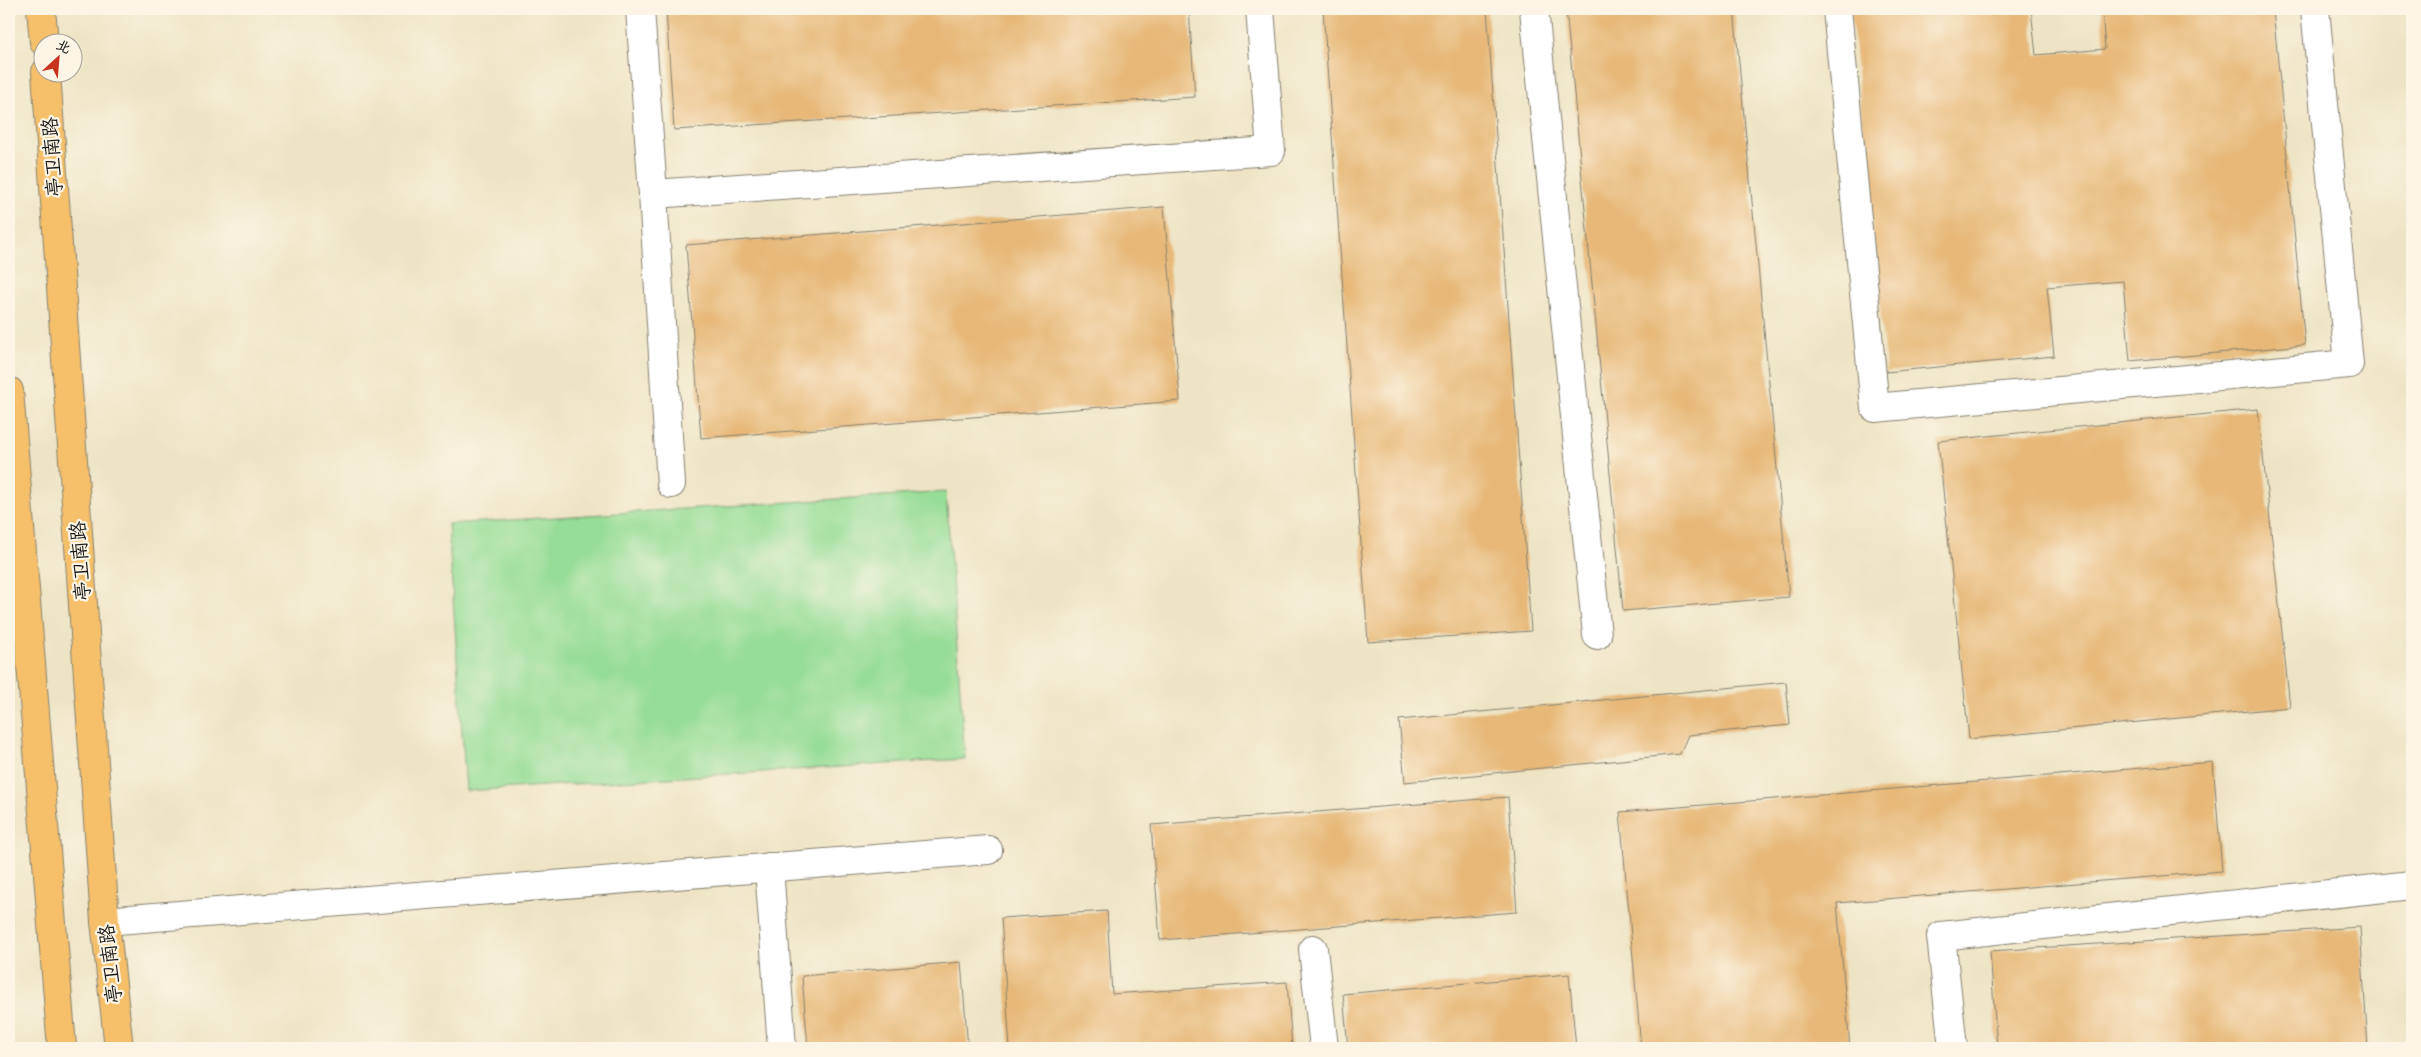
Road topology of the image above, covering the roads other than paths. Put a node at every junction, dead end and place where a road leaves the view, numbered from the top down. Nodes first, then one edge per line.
1 (42, 9) edge
2 (640, 9) edge
3 (1260, 9) edge
4 (1534, 9) edge
5 (1837, 9) edge
6 (2315, 9) edge
7 (43, 32) edge
8 (47, 82) edge
9 (653, 194) junction
10 (9, 391) edge
11 (671, 484) dead end
12 (1597, 635) dead end
13 (988, 850) dead end
14 (769, 867) junction
15 (2412, 885) edge
16 (105, 921) junction
17 (1313, 949) dead end
18 (62, 1048) edge
19 (119, 1048) edge
20 (782, 1048) edge
21 (1324, 1048) edge
22 (1952, 1048) edge

1 - 7 main road
2 - 9 lane
3 - 9 lane
4 - 12 lane
5 - 6 lane
8 - 16 main road, 亭卫南路
9 - 11 lane
10 - 18 main road
13 - 14 lane
14 - 16 lane
14 - 20 lane
15 - 22 lane
16 - 19 main road, 亭卫南路
17 - 21 lane

